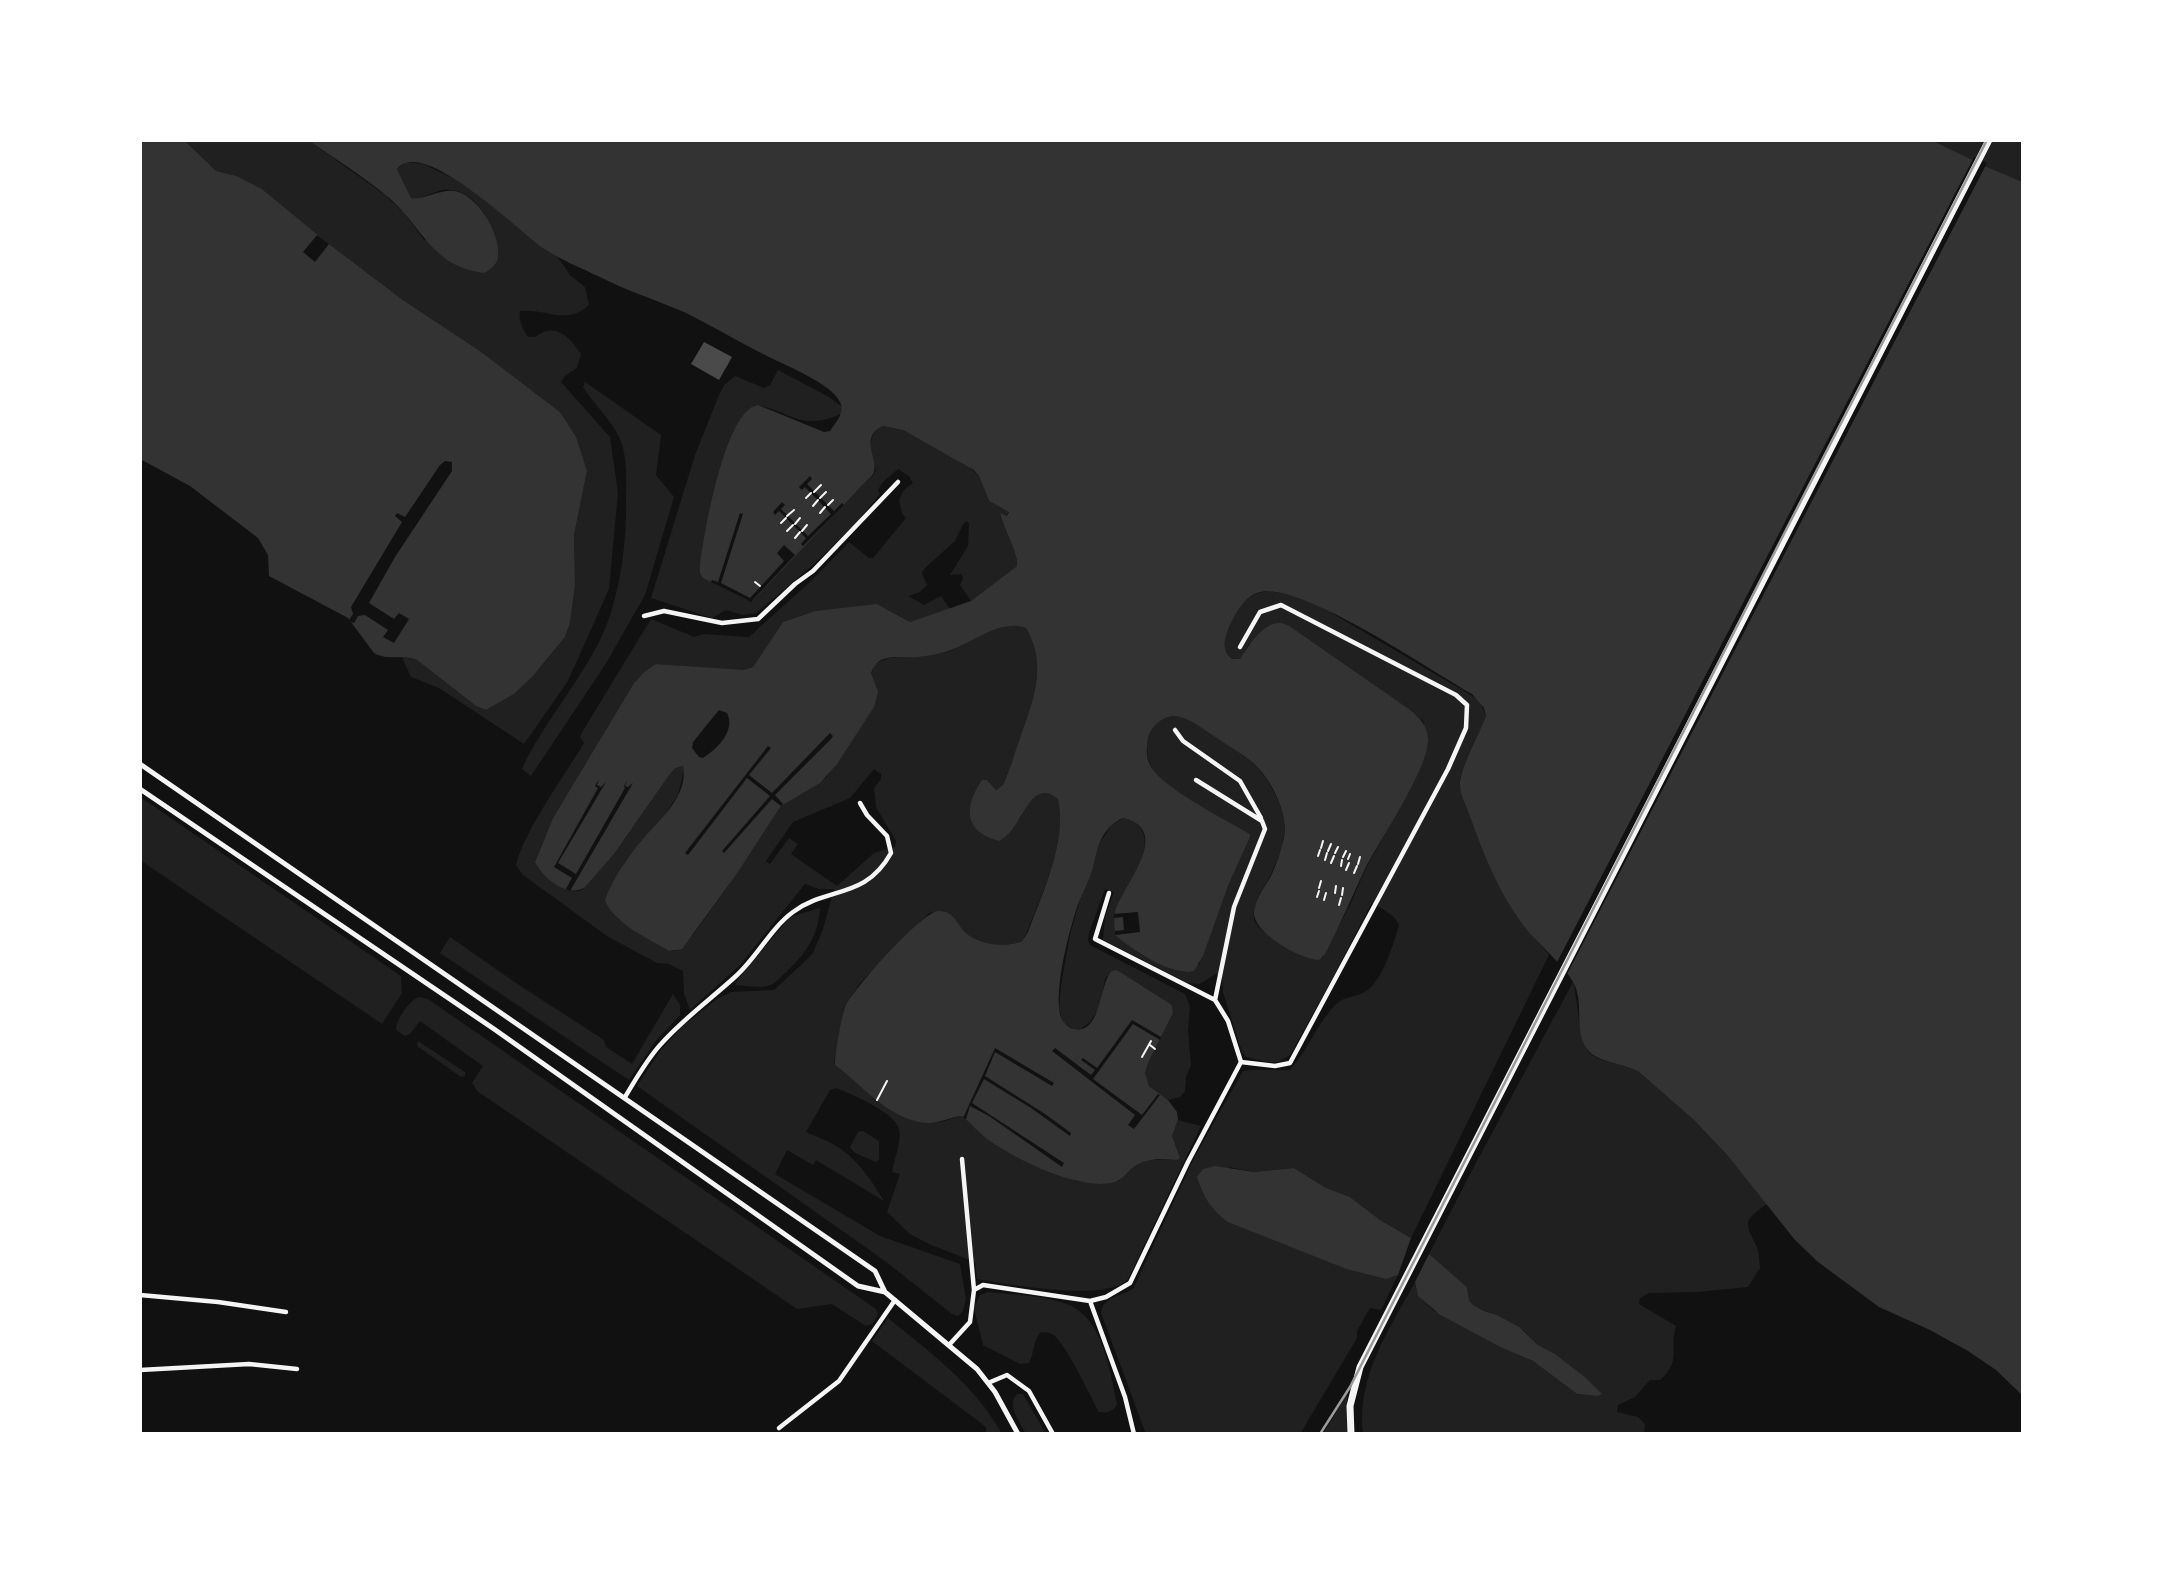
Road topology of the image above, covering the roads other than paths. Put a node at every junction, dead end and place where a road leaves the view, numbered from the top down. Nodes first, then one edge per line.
1 (1989, 140) edge
2 (898, 482) dead end
3 (644, 616) dead end
4 (1240, 648) dead end
5 (1175, 730) dead end
6 (140, 764) edge
7 (1196, 780) dead end
8 (140, 789) edge
9 (860, 803) dead end
10 (1262, 821) junction
11 (1109, 893) dead end
12 (1215, 1000) junction
13 (1241, 1062) junction
14 (625, 1097) junction
15 (962, 1159) dead end
16 (974, 1290) junction
17 (885, 1292) junction
18 (140, 1295) edge
19 (895, 1300) junction
20 (1090, 1301) junction
21 (286, 1312) dead end
22 (948, 1345) junction
23 (297, 1369) dead end
24 (140, 1370) edge
25 (988, 1384) junction
26 (779, 1428) dead end
27 (1018, 1434) edge
28 (1053, 1434) edge
29 (1135, 1434) edge
30 (1351, 1434) edge

1 - 30 highway
2 - 3 street
4 - 13 street
5 - 10 street
6 - 14 street
7 - 10 street
8 - 17 street
9 - 14 street
10 - 12 street
11 - 12 street
12 - 13 street
13 - 20 street
14 - 17 street
15 - 16 street
16 - 20 street
16 - 22 street
17 - 19 street
18 - 21 street
19 - 22 street
19 - 26 street
20 - 29 street
22 - 25 street
23 - 24 street
25 - 27 street
25 - 28 street

